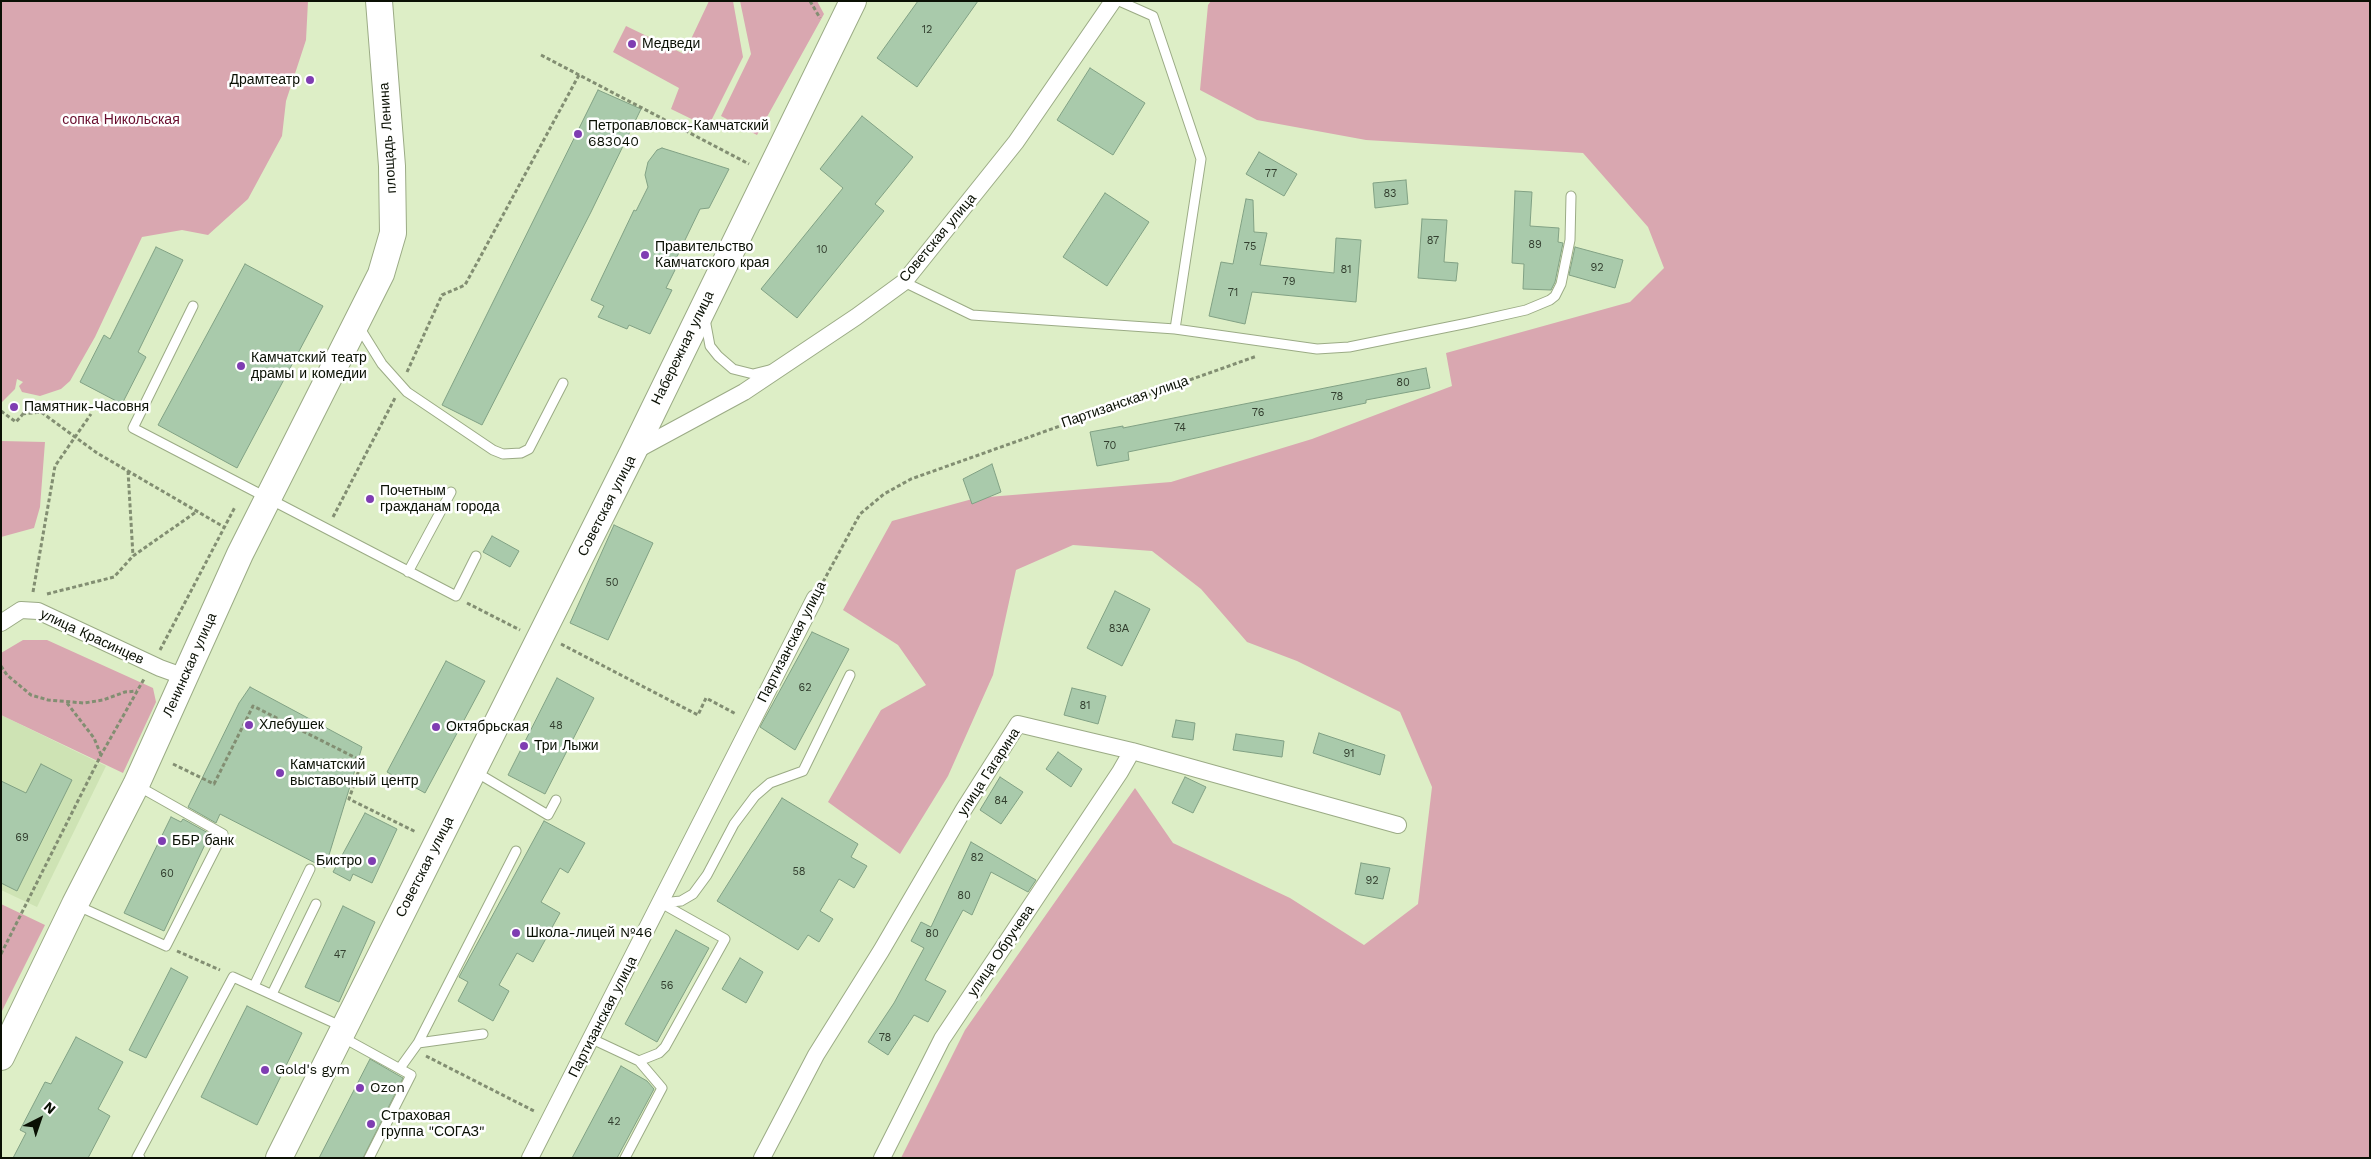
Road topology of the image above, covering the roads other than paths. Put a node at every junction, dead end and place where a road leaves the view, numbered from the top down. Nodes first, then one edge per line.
1 (379, 1) edge
2 (853, 1) edge
3 (1113, 1) edge
4 (1118, 1) edge
5 (1571, 196) dead end
6 (381, 274) joint
7 (904, 282) junction
8 (193, 306) dead end
9 (703, 307) junction
10 (356, 322) junction
11 (1175, 329) junction
12 (779, 368) junction
13 (563, 383) dead end
14 (633, 452) junction
15 (451, 492) dead end
16 (257, 493) junction
17 (476, 556) dead end
18 (408, 572) junction
19 (815, 598) road end
20 (1, 623) edge
21 (185, 676) junction
22 (850, 676) dead end
23 (1132, 750) junction
24 (473, 771) junction
25 (136, 785) junction
26 (556, 800) dead end
27 (1398, 825) dead end
28 (516, 851) dead end
29 (310, 869) dead end
30 (75, 904) junction
31 (316, 904) dead end
32 (661, 904) junction
33 (254, 986) junction
34 (272, 994) junction
35 (342, 1032) junction
36 (483, 1034) dead end
37 (592, 1039) junction
38 (416, 1047) junction
39 (1, 1057) edge
40 (639, 1062) junction
41 (400, 1068) junction
42 (140, 1158) edge
43 (279, 1158) edge
44 (369, 1158) edge
45 (530, 1158) edge
46 (625, 1158) edge
47 (762, 1158) edge
48 (882, 1158) edge

1 - 6 main road, площадь Ленина
2 - 9 main road, Набережная улица
3 - 7 street, Советская улица
4 - 11 lane
5 - 11 lane
6 - 10 main road, Ленинская улица
7 - 11 lane
7 - 12 street, Советская улица
8 - 16 lane
9 - 12 lane
9 - 14 main road, Набережная улица
10 - 13 lane
10 - 16 main road, Ленинская улица
12 - 14 street, Советская улица
14 - 24 main road, Советская улица
15 - 18 lane
16 - 18 lane
16 - 21 main road, Ленинская улица
17 - 18 lane
19 - 32 street, Партизанская улица
20 - 21 street, улица Красинцев
21 - 25 main road, Ленинская улица
22 - 32 lane
23 - 27 street, улица Гагарина
23 - 47 street, улица Гагарина
23 - 48 street, улица Обручева
24 - 26 lane
24 - 35 main road, Советская улица
25 - 30 main road, Ленинская улица
25 - 30 lane
28 - 38 lane
29 - 33 lane
30 - 39 main road, Ленинская улица
31 - 34 lane
32 - 37 street, Партизанская улица
32 - 40 lane
33 - 34 lane
33 - 42 lane
34 - 35 lane
35 - 41 lane
35 - 43 main road, Советская улица
36 - 38 lane
37 - 40 lane
37 - 45 street, Партизанская улица
38 - 41 lane
40 - 46 lane
41 - 44 lane

